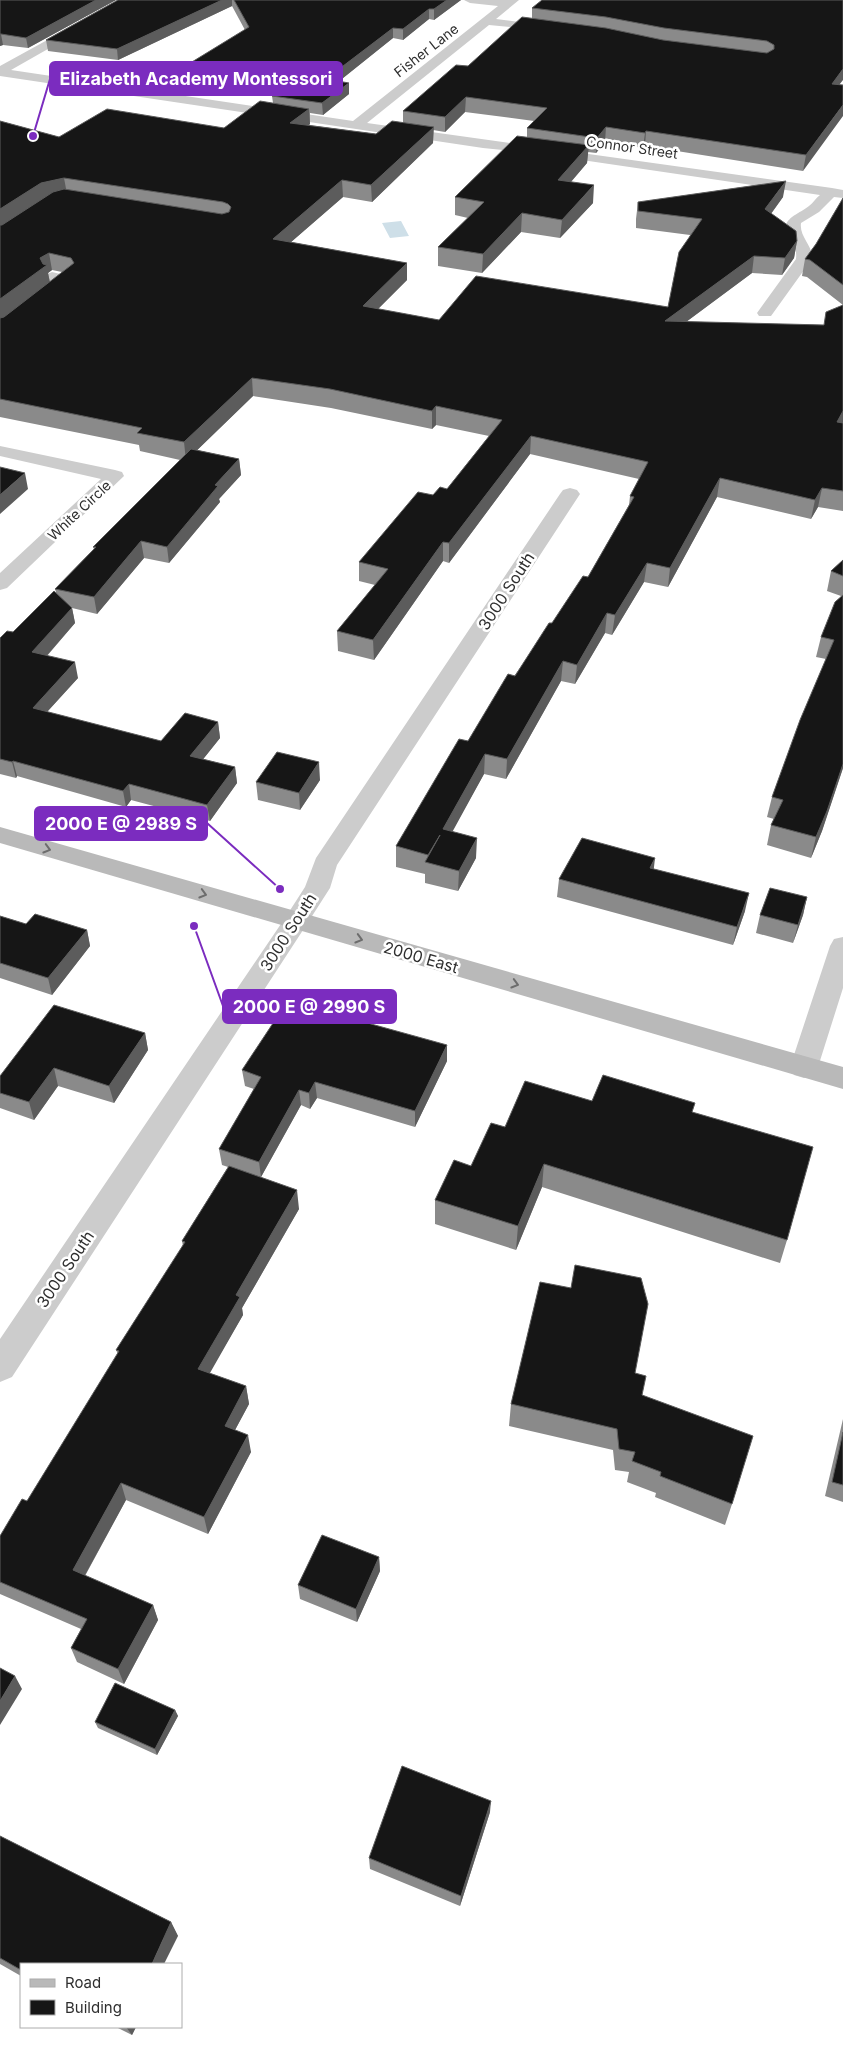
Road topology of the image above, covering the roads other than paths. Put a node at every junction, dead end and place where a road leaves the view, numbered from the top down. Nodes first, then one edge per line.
1 (128, 0) edge
2 (470, 0) edge
3 (510, 2) edge
4 (487, 21) junction
5 (558, 30) edge
6 (0, 72) edge
7 (357, 124) junction
8 (806, 188) junction
9 (837, 193) edge
10 (801, 215) junction
11 (52, 277) edge
12 (765, 313) dead end
13 (0, 330) edge
14 (0, 451) edge
15 (570, 494) dead end
16 (0, 584) edge
17 (0, 835) edge
18 (296, 920) junction
19 (843, 946) edge
20 (804, 1067) junction
21 (843, 1078) edge
22 (0, 1366) edge

1 - 6 street
2 - 3 street
3 - 4 street, Fisher Lane
4 - 5 street
4 - 7 street, Fisher Lane
6 - 7 street, Connor Street
7 - 8 street, Connor Street
8 - 9 street, Connor Street
8 - 10 street
9 - 10 street
10 - 12 street
11 - 13 street
14 - 16 street, White Circle
15 - 18 street, 3000 South
17 -> 18 street, 2000 East
18 -> 20 street, 2000 East
18 - 22 street, 3000 South
19 - 20 street
20 - 21 street, 2000 East

